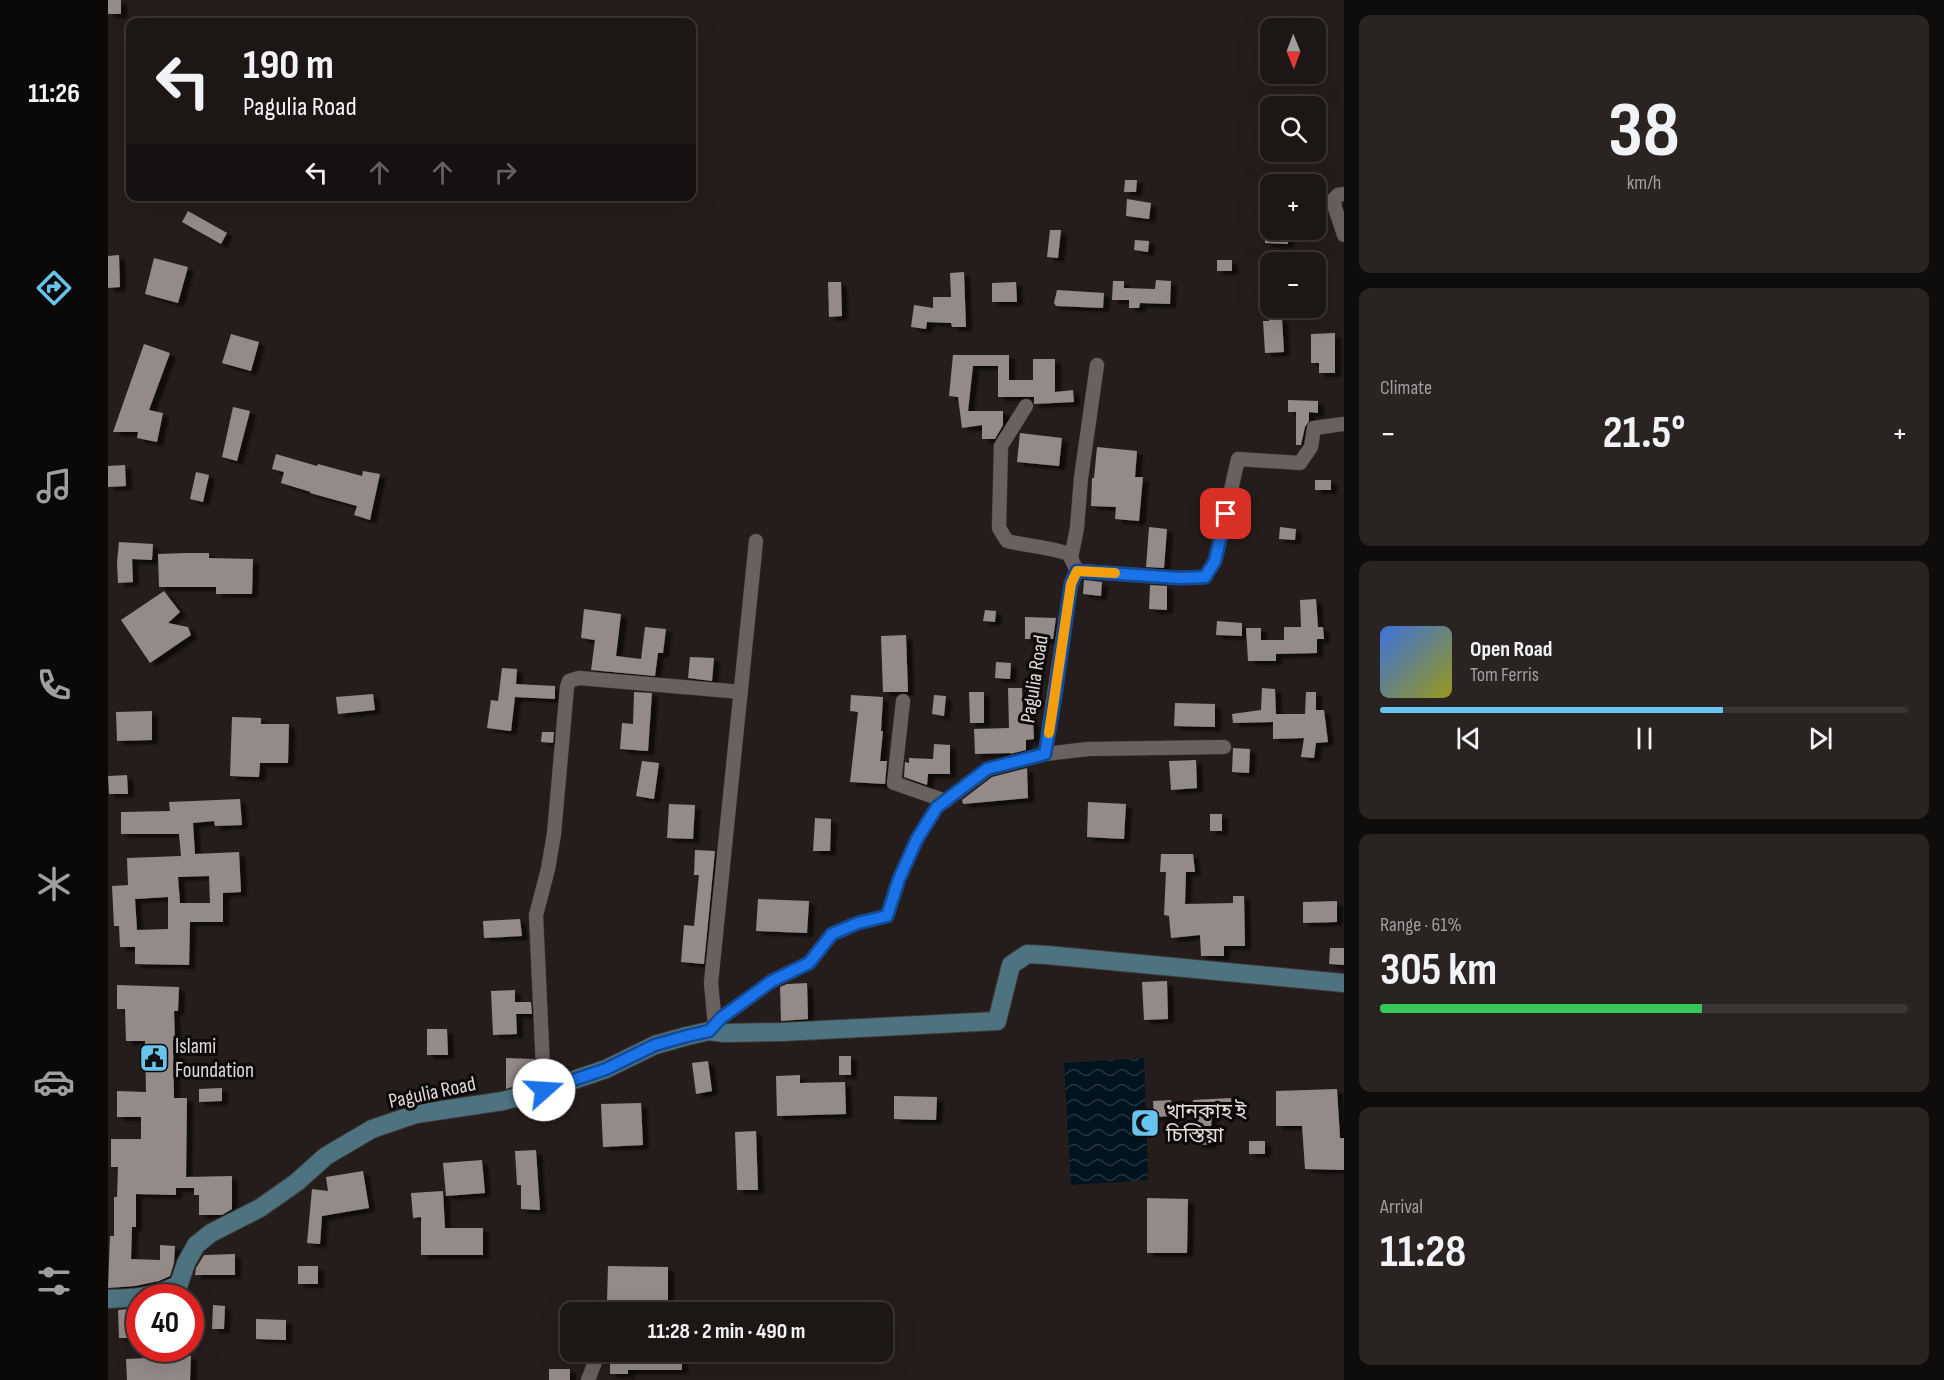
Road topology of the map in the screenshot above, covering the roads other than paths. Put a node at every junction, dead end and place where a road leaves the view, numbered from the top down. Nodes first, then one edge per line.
1 (1344, 194) edge
2 (1344, 235) edge
3 (1097, 365) dead end
4 (1026, 406) dead end
5 (1344, 424) edge
6 (756, 541) dead end
7 (1074, 564) junction
8 (741, 692) junction
9 (903, 701) dead end
10 (1224, 747) dead end
11 (1045, 754) junction
12 (946, 801) junction
13 (1344, 983) edge
14 (712, 1028) junction
15 (544, 1090) junction
16 (108, 1299) edge
17 (595, 1362) edge
18 (588, 1380) edge

1 - 2 street
3 - 7 street, Pagulia Road
4 - 7 street
5 - 7 street
6 - 8 street
7 - 11 street, Pagulia Road
8 - 14 street
8 - 15 street
9 - 12 street
10 - 11 street
11 - 12 street, Pagulia Road
12 - 14 street, Pagulia Road
13 - 14 street, Pagulia Road
14 - 15 street, Pagulia Road
15 - 16 street, Pagulia Road
17 - 18 street

